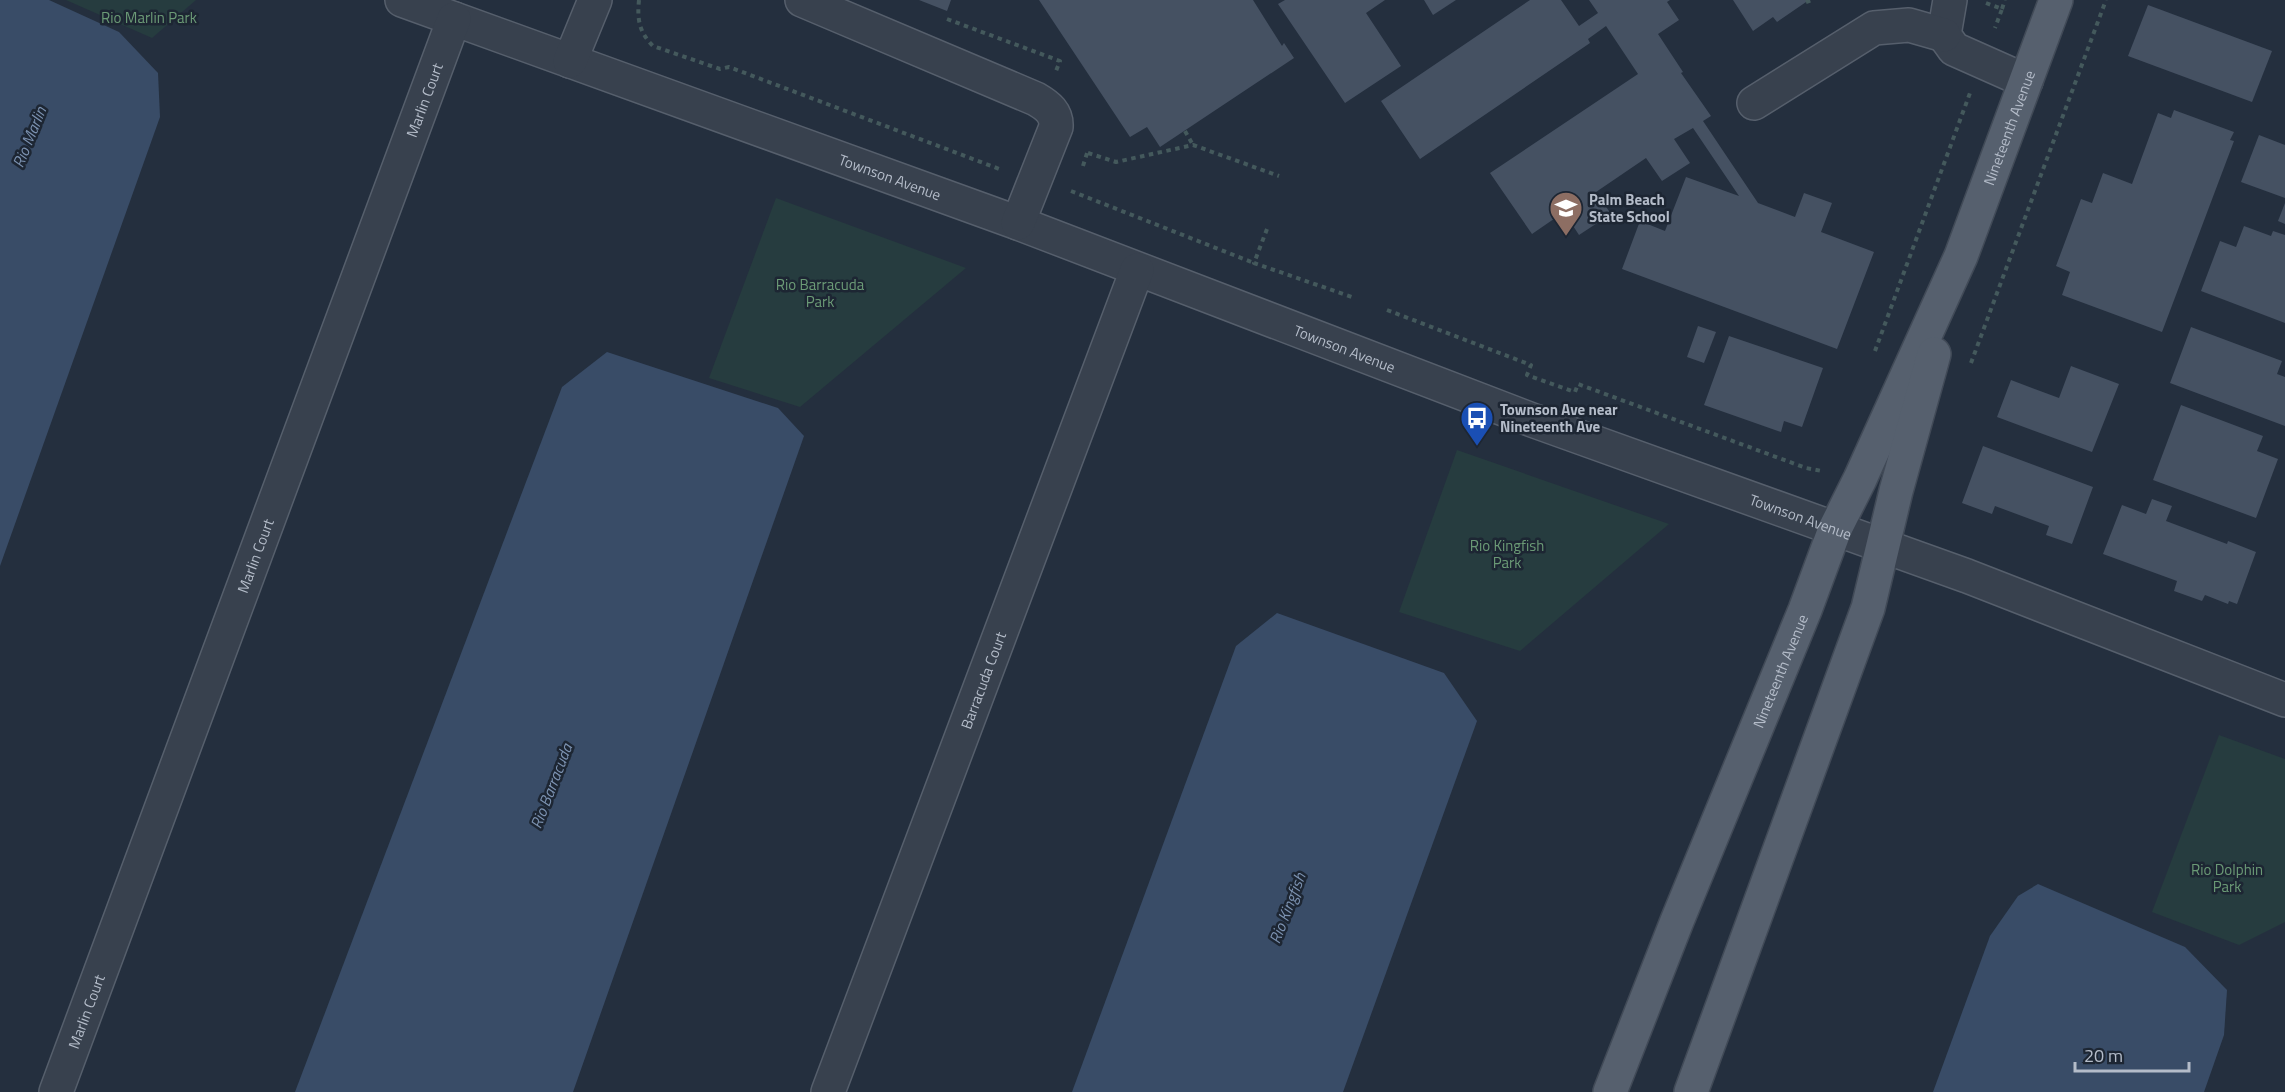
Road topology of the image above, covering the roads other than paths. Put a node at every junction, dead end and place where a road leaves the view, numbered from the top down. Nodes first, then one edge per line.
1 (402, 0) edge
2 (596, 0) edge
3 (802, 0) edge
4 (1950, 0) edge
5 (2056, 0) edge
6 (454, 19) junction
7 (1944, 35) junction
8 (570, 61) junction
9 (2026, 81) junction
10 (1754, 103) dead end
11 (1018, 223) junction
12 (1961, 256) junction
13 (1137, 270) junction
14 (1836, 529) junction
15 (1884, 546) junction
16 (2285, 700) edge
17 (56, 1092) edge
18 (828, 1092) edge
19 (1610, 1092) edge
20 (1691, 1092) edge

1 - 6 street, Townson Avenue
2 - 8 street
3 - 11 street
4 - 7 street
5 - 9 main road, Nineteenth Avenue
6 - 8 street, Townson Avenue
6 - 17 street, Marlin Court
7 - 9 street
7 - 10 street
8 - 11 street, Townson Avenue
9 - 12 main road, Nineteenth Avenue
11 - 13 street, Townson Avenue
12 - 14 main road, Nineteenth Avenue
12 - 15 main road, Nineteenth Avenue
13 - 14 street, Townson Avenue
13 - 18 street, Barracuda Court
14 - 15 street, Townson Avenue
14 - 19 main road, Nineteenth Avenue
15 - 16 street, Townson Avenue
15 - 20 main road, Nineteenth Avenue

